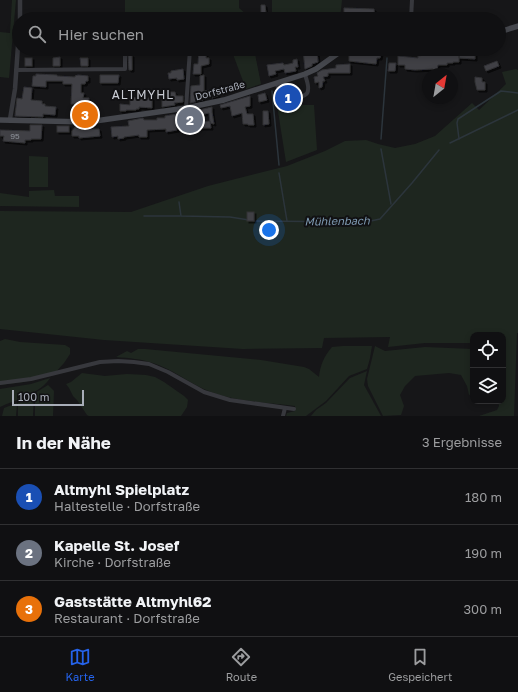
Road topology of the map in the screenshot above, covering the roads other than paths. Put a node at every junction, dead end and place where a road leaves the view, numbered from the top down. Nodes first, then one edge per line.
1 (20, 0) edge
2 (412, 0) edge
3 (20, 12) edge
4 (412, 12) edge
5 (518, 26) edge
6 (506, 30) edge
7 (17, 56) edge
8 (125, 56) edge
9 (190, 56) edge
10 (334, 56) edge
11 (16, 70) junction
12 (305, 74) junction
13 (277, 83) junction
14 (186, 108) junction
15 (10, 119) junction
16 (0, 120) edge
17 (0, 384) edge
18 (285, 408) junction
19 (294, 409) dead end
20 (283, 416) edge

1 - 3 street
2 - 4 street
5 - 6 main road
7 - 11 street
8 - 11 street
9 - 14 street
10 - 12 main road, Dorfstraße
11 - 15 street
12 - 13 main road, Dorfstraße
12 - 13 street
13 - 14 main road, Dorfstraße
14 - 15 main road, Dorfstraße
15 - 16 main road, Dorfstraße
17 - 18 street
18 - 19 street
18 - 20 street

